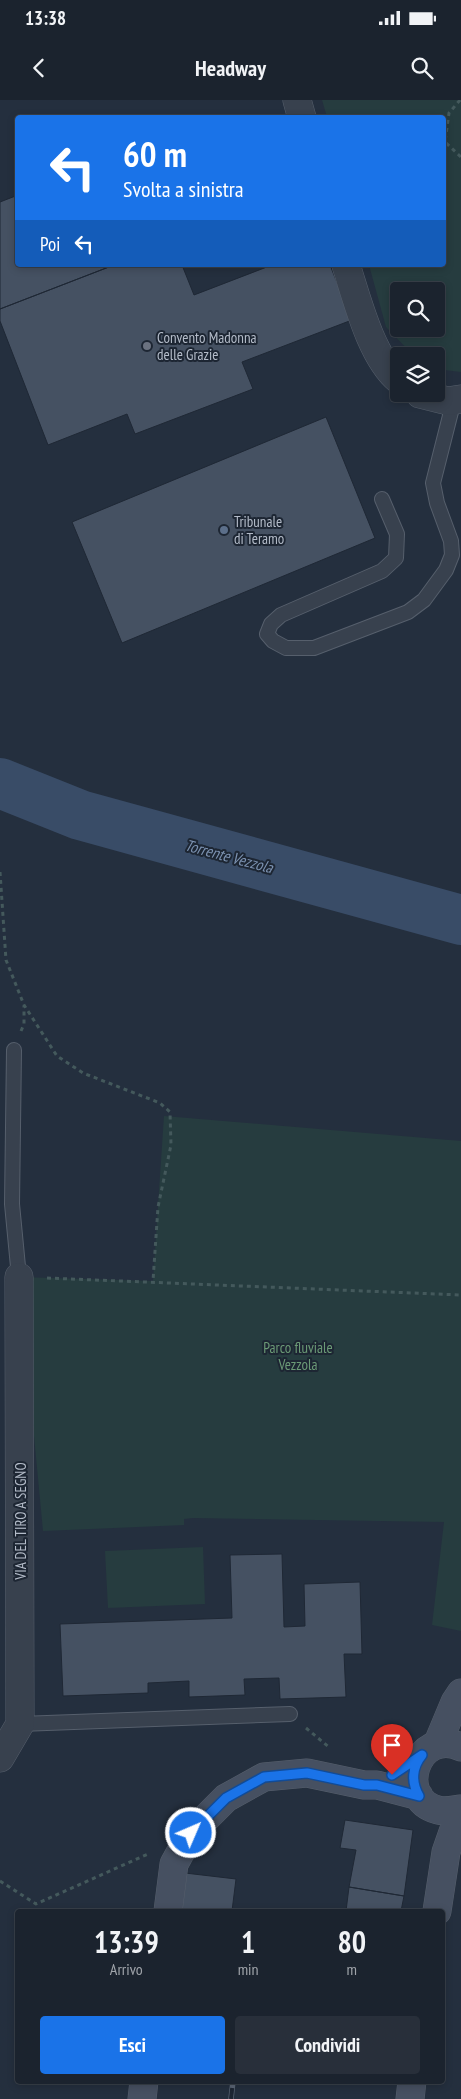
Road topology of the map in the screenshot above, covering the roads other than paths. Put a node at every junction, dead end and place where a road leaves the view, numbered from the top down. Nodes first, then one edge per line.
1 (296, 100) edge
2 (301, 115) edge
3 (347, 267) edge
4 (390, 368) edge
5 (445, 399) edge
6 (458, 399) edge
7 (382, 499) dead end
8 (14, 1050) dead end
9 (19, 1278) joint
10 (461, 1693) edge
11 (290, 1714) dead end
12 (20, 1724) junction
13 (440, 1749) edge
14 (0, 1758) edge
15 (377, 1785) junction
16 (426, 1802) junction
17 (461, 1809) edge
18 (446, 1852) junction
19 (168, 1909) edge
20 (437, 1909) edge
21 (144, 2084) edge
22 (412, 2084) edge
23 (142, 2099) edge
24 (410, 2099) edge

1 - 2 street
3 - 4 street
5 - 6 street
6 - 7 lane
8 - 9 lane
9 - 12 street, VIA DEL TIRO A SEGNO
10 - 13 street
11 - 12 lane
12 - 14 street
13 - 15 street
13 - 16 street
15 - 16 street
15 - 19 street
16 - 17 street
16 - 18 street
17 - 18 street
18 - 20 street
21 - 23 street
22 - 24 street

